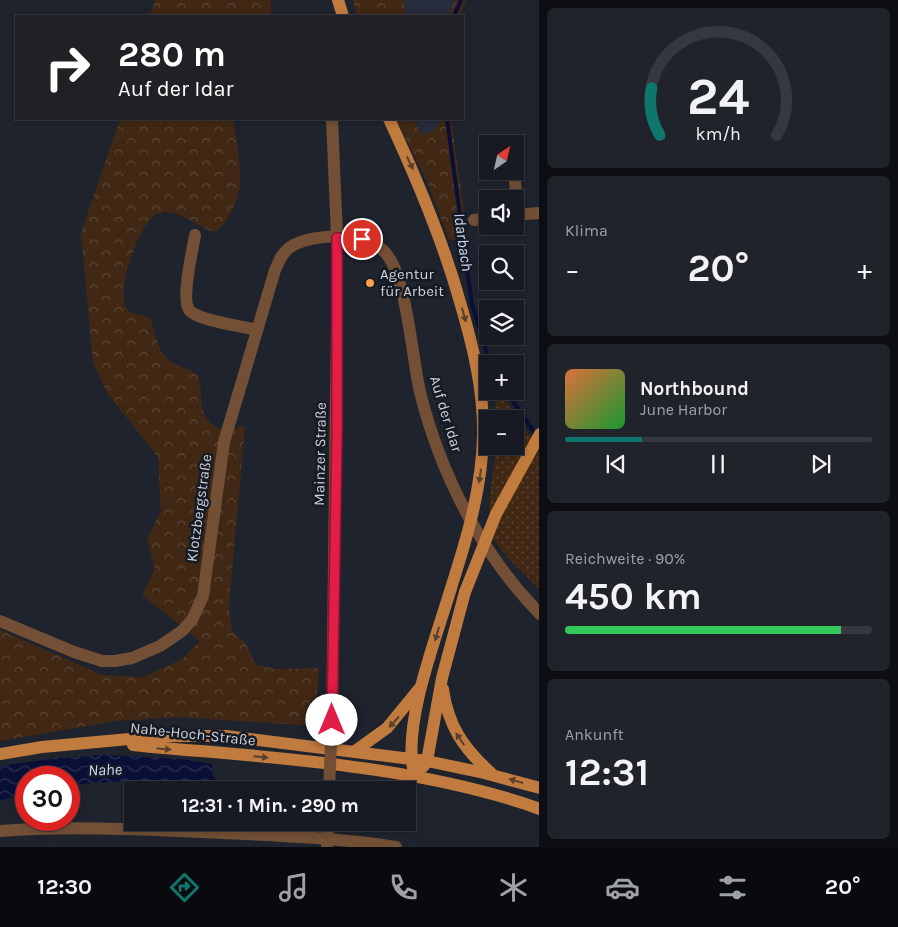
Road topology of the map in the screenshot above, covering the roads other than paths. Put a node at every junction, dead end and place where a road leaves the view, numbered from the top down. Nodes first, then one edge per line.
1 (334, 0) edge
2 (338, 0) edge
3 (333, 15) edge
4 (343, 15) edge
5 (332, 120) edge
6 (389, 120) edge
7 (539, 213) edge
8 (524, 214) edge
9 (479, 219) edge
10 (474, 220) dead end
11 (195, 234) dead end
12 (337, 238) junction
13 (257, 330) junction
14 (539, 434) edge
15 (539, 614) edge
16 (0, 621) edge
17 (442, 678) junction
18 (423, 683) junction
19 (116, 742) junction
20 (355, 751) junction
21 (0, 754) edge
22 (412, 759) junction
23 (427, 761) junction
24 (493, 775) junction
25 (416, 777) junction
26 (329, 781) edge
27 (539, 788) edge
28 (539, 808) edge
29 (0, 831) edge
30 (328, 831) edge
31 (327, 847) edge
32 (396, 847) edge

1 - 3 main road
2 - 4 main road
5 - 12 street, Mainzer Straße
6 -> 18 main road, bridge
7 - 8 street
9 - 10 street
11 - 13 street
12 - 13 street, Klotzbergstraße
12 - 15 street, Auf der Idar
12 - 26 street, Mainzer Straße, bridge
13 - 16 street, Klotzbergstraße
14 - 17 main road, bridge
17 - 23 main road
24 -> 17 main road
18 -> 20 main road
18 - 22 main road
19 - 20 main road, Nahe-Hoch-Straße
19 - 21 main road
19 -> 25 main road, Nahe-Hoch-Straße
20 - 22 main road, Nahe-Hoch-Straße
22 - 23 main road, Nahe-Hoch-Straße
22 - 25 main road
23 - 24 main road, Nahe-Hoch-Straße
23 - 25 main road
27 -> 24 main road, Nahe-Hoch-Straße
25 - 28 main road, Nahe-Hoch-Straße
29 - 32 street
30 - 31 street, bridge

